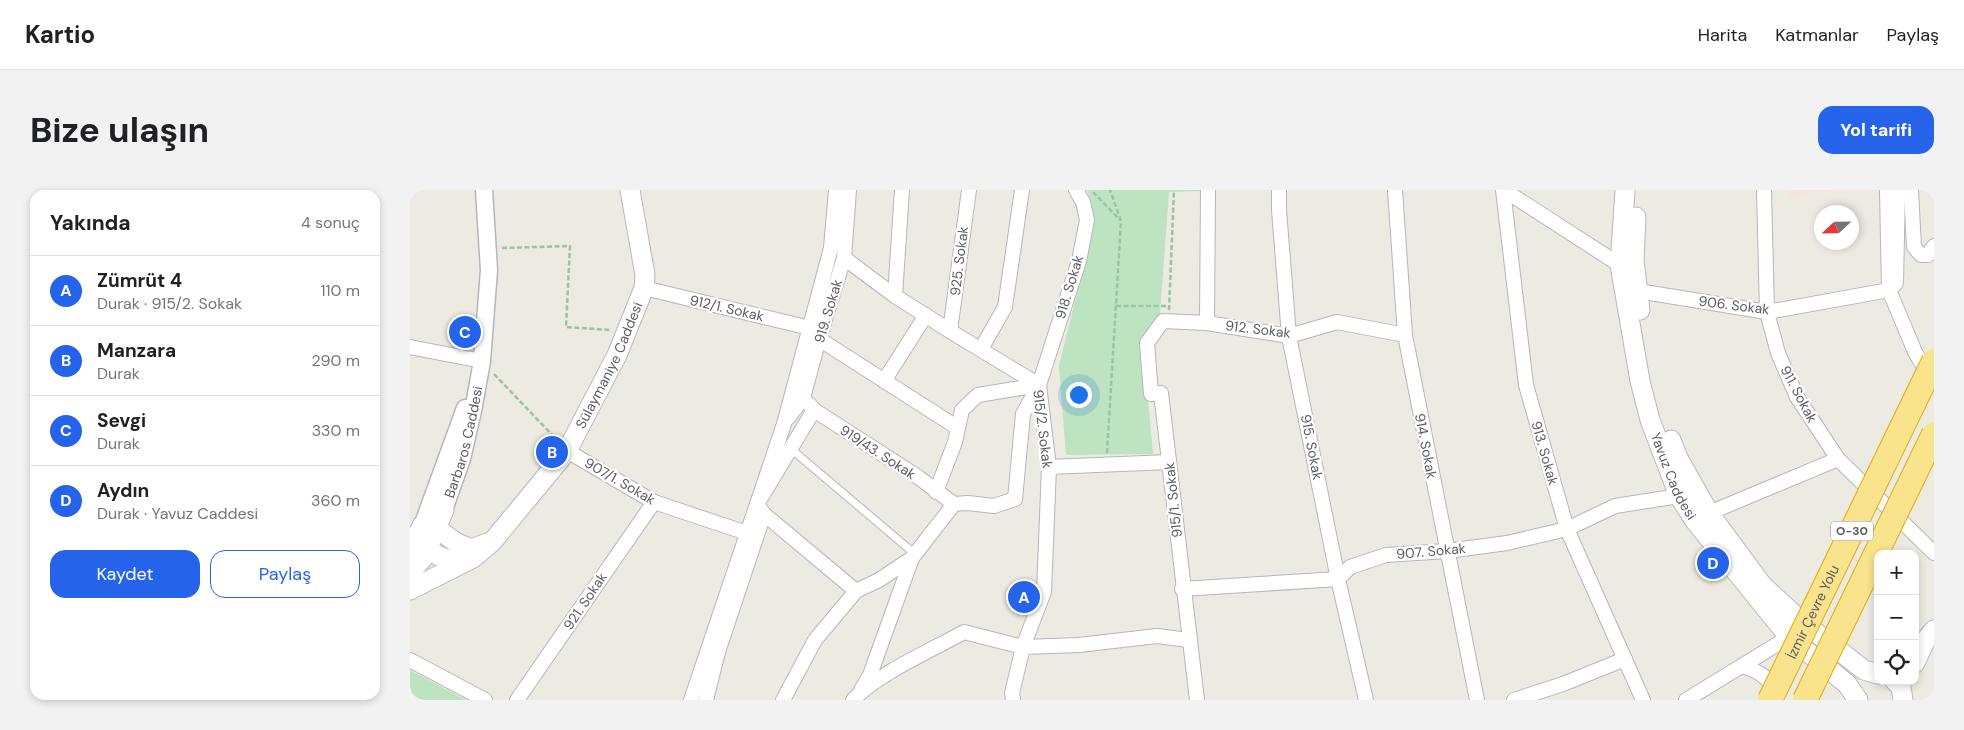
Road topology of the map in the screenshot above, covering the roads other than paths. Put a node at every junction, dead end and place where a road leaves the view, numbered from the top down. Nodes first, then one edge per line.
1 (484, 190) edge
2 (630, 190) edge
3 (836, 190) edge
4 (849, 190) edge
5 (902, 190) edge
6 (969, 190) edge
7 (1022, 190) edge
8 (1076, 190) edge
9 (1208, 190) edge
10 (1279, 190) edge
11 (1394, 190) edge
12 (1504, 190) edge
13 (1625, 190) edge
14 (1637, 190) edge
15 (1764, 190) edge
16 (1887, 190) edge
17 (1898, 190) edge
18 (1911, 190) edge
19 (1934, 246) edge
20 (844, 258) junction
21 (1620, 265) junction
22 (644, 288) junction
23 (1889, 290) junction
24 (1638, 291) junction
25 (896, 296) junction
26 (1767, 312) junction
27 (926, 315) junction
28 (1168, 322) joint
29 (1207, 322) junction
30 (810, 328) junction
31 (950, 331) junction
32 (1405, 335) junction
33 (1289, 336) junction
34 (819, 339) junction
35 (410, 347) edge
36 (980, 349) junction
37 (482, 361) junction
38 (1934, 362) edge
39 (1934, 375) edge
40 (884, 381) junction
41 (1039, 385) junction
42 (803, 398) junction
43 (814, 410) junction
44 (784, 424) junction
45 (958, 428) junction
46 (1934, 434) edge
47 (791, 449) junction
48 (567, 451) junction
49 (1838, 459) junction
50 (1168, 462) junction
51 (1049, 467) junction
52 (936, 492) junction
53 (1679, 496) junction
54 (654, 502) junction
55 (954, 504) junction
56 (761, 509) junction
57 (444, 510) junction
58 (1709, 513) junction
59 (429, 527) junction
60 (1567, 529) junction
61 (747, 533) junction
62 (492, 542) junction
63 (457, 543) junction
64 (419, 548) edge
65 (1447, 551) junction
66 (1934, 553) edge
67 (914, 556) junction
68 (473, 558) junction
69 (410, 573) edge
70 (1338, 579) junction
71 (1182, 589) junction
72 (410, 590) edge
73 (856, 591) junction
74 (1800, 620) junction
75 (1789, 637) junction
76 (1188, 640) junction
77 (1925, 640) edge
78 (1023, 647) junction
79 (1919, 654) edge
80 (1625, 659) junction
81 (410, 660) edge
82 (1742, 666) junction
83 (1874, 674) edge
84 (1874, 677) edge
85 (1899, 685) edge
86 (1906, 685) edge
87 (857, 696) edge
88 (1857, 699) edge
89 (485, 700) edge
90 (517, 700) edge
91 (691, 700) edge
92 (706, 700) edge
93 (783, 700) edge
94 (1012, 700) edge
95 (1197, 700) edge
96 (1366, 700) edge
97 (1477, 700) edge
98 (1514, 700) edge
99 (1643, 700) edge
100 (1686, 700) edge
101 (1770, 700) edge
102 (1780, 700) edge
103 (1805, 700) edge
104 (1903, 700) edge

1 - 37 street, Barbaros Caddesi
2 - 22 main road, Sülaymaniye Caddesi
3 - 30 street, 919. Sokak
4 - 20 street, 919. Sokak
5 - 25 street
6 - 31 street, 925. Sokak
7 - 36 street
8 - 41 street, 918. Sokak
9 - 29 street
10 - 33 street, 915. Sokak
11 - 32 street, 914. Sokak
12 - 21 street
12 - 60 street, 913. Sokak
13 - 21 main road, Yavuz Caddesi
14 - 24 main road, Yavuz Caddesi
15 - 26 street, 911. Sokak
16 - 23 street
17 - 23 street
18 - 19 street
20 - 25 street, 915/2. Sokak
20 - 34 street, 919. Sokak
21 - 53 main road, Yavuz Caddesi
22 - 30 street, 912/1. Sokak
22 - 48 main road, Sülaymaniye Caddesi
23 - 26 street, 906. Sokak
23 - 39 street
24 - 26 street, 906. Sokak
24 - 58 main road, Yavuz Caddesi
25 - 27 street, 915/2. Sokak
26 - 49 street, 911. Sokak
27 - 31 street, 915/2. Sokak
27 - 40 street
28 - 29 street, 912. Sokak
28 - 50 street, 915/1. Sokak
29 - 33 street, 912. Sokak
30 - 44 street, 919. Sokak
31 - 36 street, 915/2. Sokak
32 - 33 street, 912. Sokak
32 - 65 street, 914. Sokak
33 - 70 street, 915. Sokak
34 - 40 street
34 - 42 street, 919. Sokak
35 - 37 street
36 - 41 street, 915/2. Sokak
37 - 57 street, Barbaros Caddesi
37 - 59 street, Barbaros Caddesi
38 - 101 highway, İzmir Çevre Yolu / O-30, bridge
40 - 45 street
41 - 45 street
41 - 51 street, 915/2. Sokak
41 - 55 street
42 - 43 street, 919/43. Sokak
42 - 44 street, 919. Sokak
43 - 47 street, 919. Sokak
43 - 52 street, 919/43. Sokak
44 - 56 street, 919. Sokak
45 - 52 street
46 - 103 highway, O-30, bridge
47 - 56 street, 919. Sokak
47 - 67 lane
48 - 54 street, 907/1. Sokak
48 - 62 main road, Sülaymaniye Caddesi
49 - 58 street
49 - 66 street, 911. Sokak
50 - 51 street
50 - 71 street, 915/1. Sokak
51 - 78 street, 915/2. Sokak
52 - 55 street, 919/43. Sokak
53 - 60 street, 907. Sokak
53 - 75 main road, Yavuz Caddesi
54 - 61 street, 907/1. Sokak
54 - 90 street, 921. Sokak
55 - 67 street
56 - 61 street, 919. Sokak
56 - 73 street
56 - 92 street
57 - 59 main road, Barbaros Caddesi
57 - 63 main road
58 - 74 main road, Yavuz Caddesi
59 - 63 main road
59 - 64 main road, Barbaros Caddesi
60 - 65 street, 907. Sokak
60 - 80 street, 913. Sokak
61 - 91 street, 919. Sokak
62 - 63 main road
62 - 68 main road, Sülaymaniye Caddesi
64 - 68 main road
64 - 69 main road, Barbaros Caddesi
65 - 70 street, 907. Sokak
65 - 97 street, 914. Sokak
67 - 73 street
67 - 87 street
68 - 72 main road, Sülaymaniye Caddesi
70 - 71 street
70 - 96 street, 915. Sokak
71 - 76 street, 915/1. Sokak
73 - 93 street
74 - 75 street
74 - 83 main road, Yavuz Caddesi
75 - 82 street
75 - 88 main road, Yavuz Caddesi
76 - 78 street
76 - 95 street, 915/1. Sokak
77 - 79 main road
78 - 87 street
78 - 94 street, 915/2. Sokak
80 - 98 street
80 - 99 street, 913. Sokak
81 - 89 street
82 - 100 street
82 - 102 street
84 - 88 main road
85 - 104 main road
86 - 104 main road

